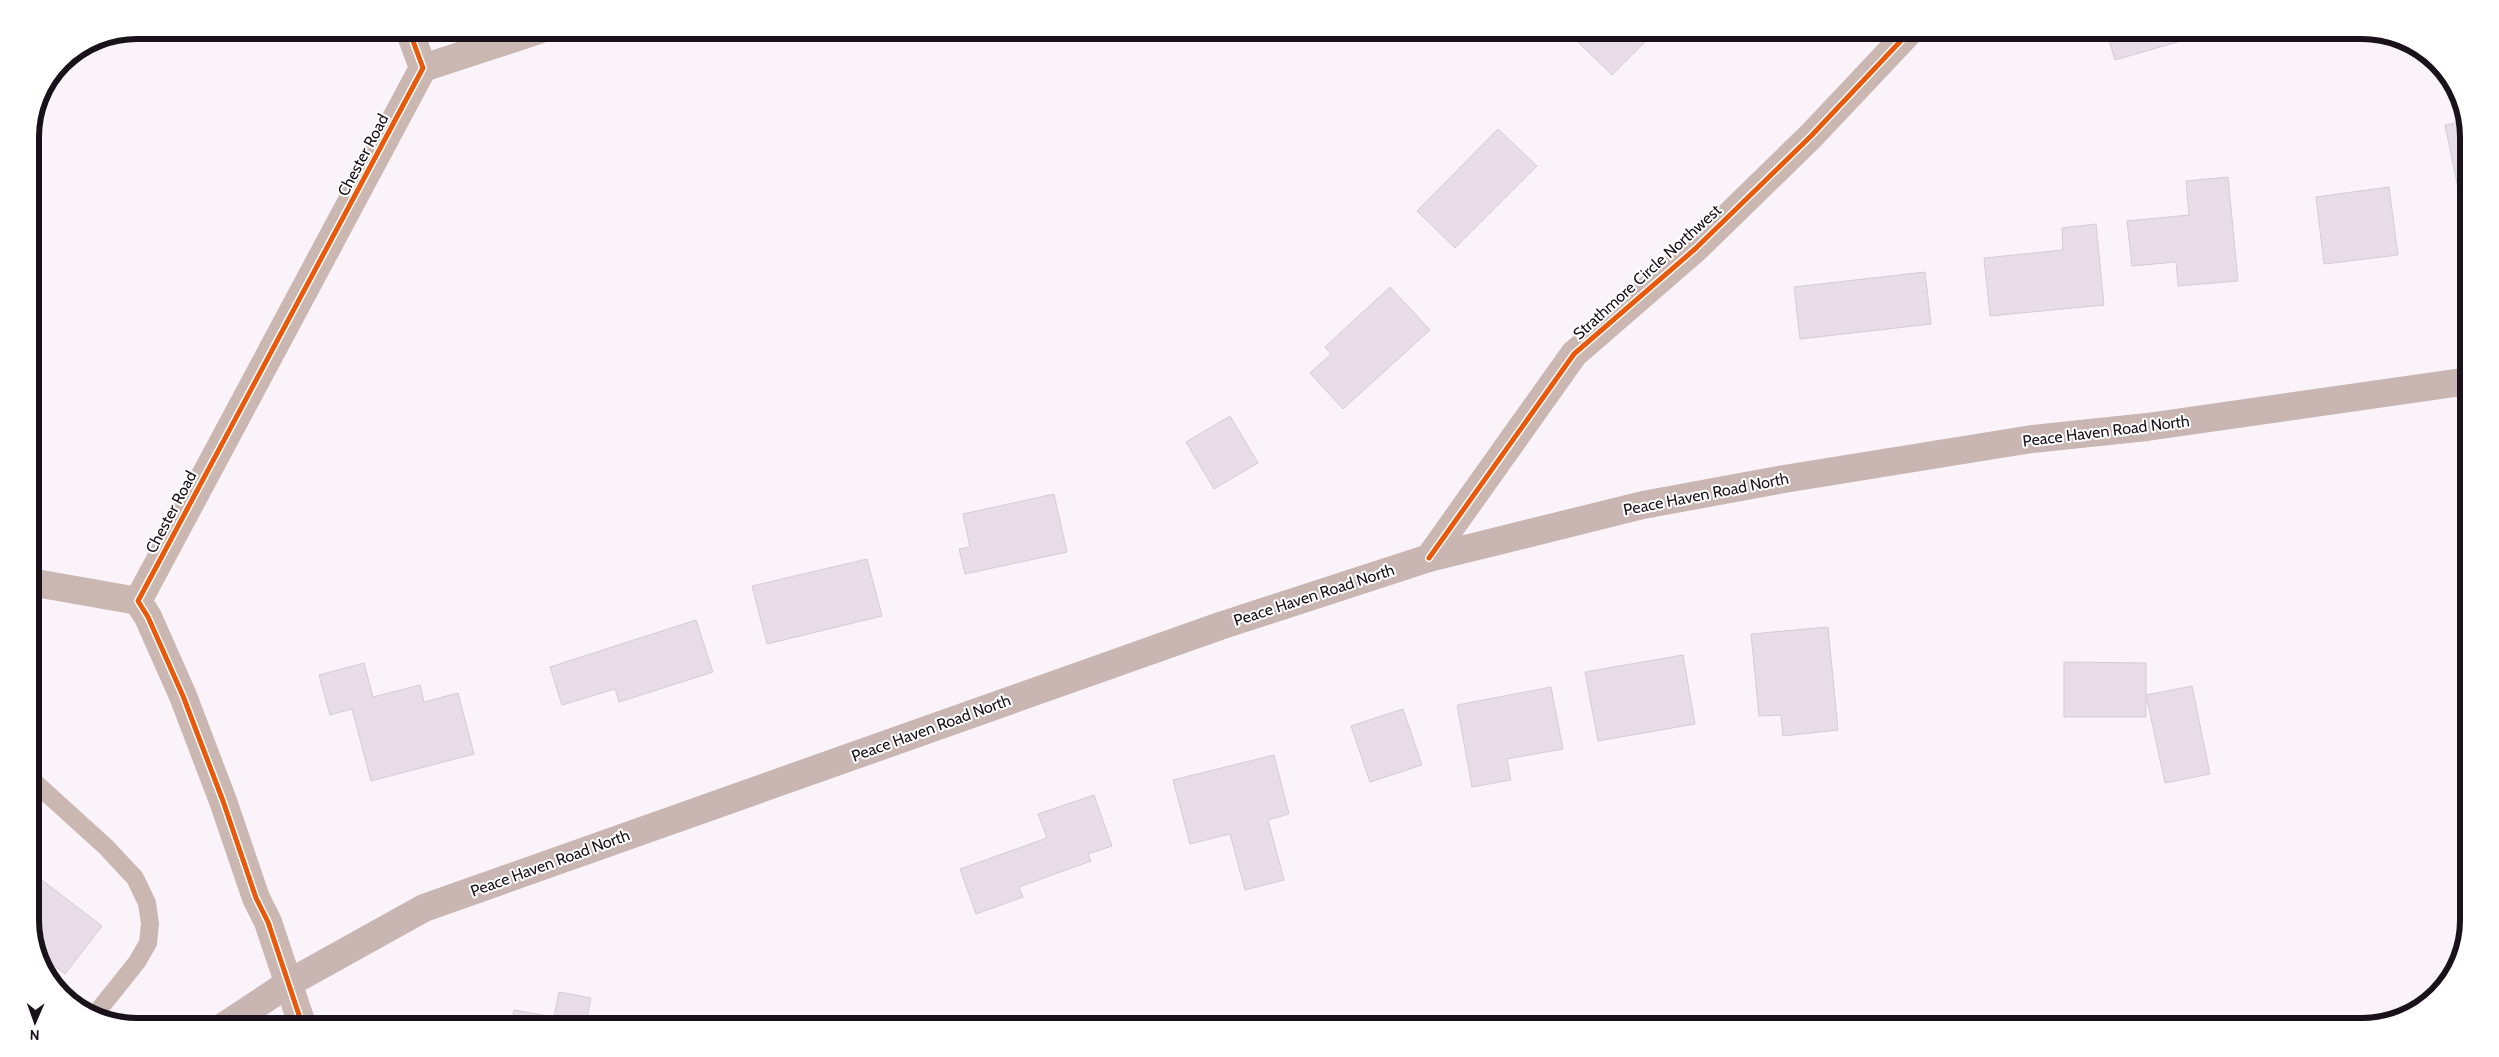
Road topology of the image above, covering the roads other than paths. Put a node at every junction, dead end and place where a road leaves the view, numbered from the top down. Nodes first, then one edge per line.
1 (413, 39) edge
2 (513, 39) edge
3 (1903, 39) edge
4 (424, 68) junction
5 (2460, 382) edge
6 (1429, 558) junction
7 (39, 584) edge
8 (138, 601) junction
9 (39, 786) edge
10 (289, 984) junction
11 (98, 1011) edge
12 (237, 1018) edge
13 (300, 1018) edge

1 - 4 street
2 - 4 street
3 - 6 street, Strathmore Circle Northwest
4 - 8 street, Chester Road
5 - 6 main road, Peace Haven Road North
6 - 10 main road, Peace Haven Road North
7 - 8 street
8 - 10 street
9 - 11 lane
10 - 12 main road, Peace Haven Road North
10 - 13 street

